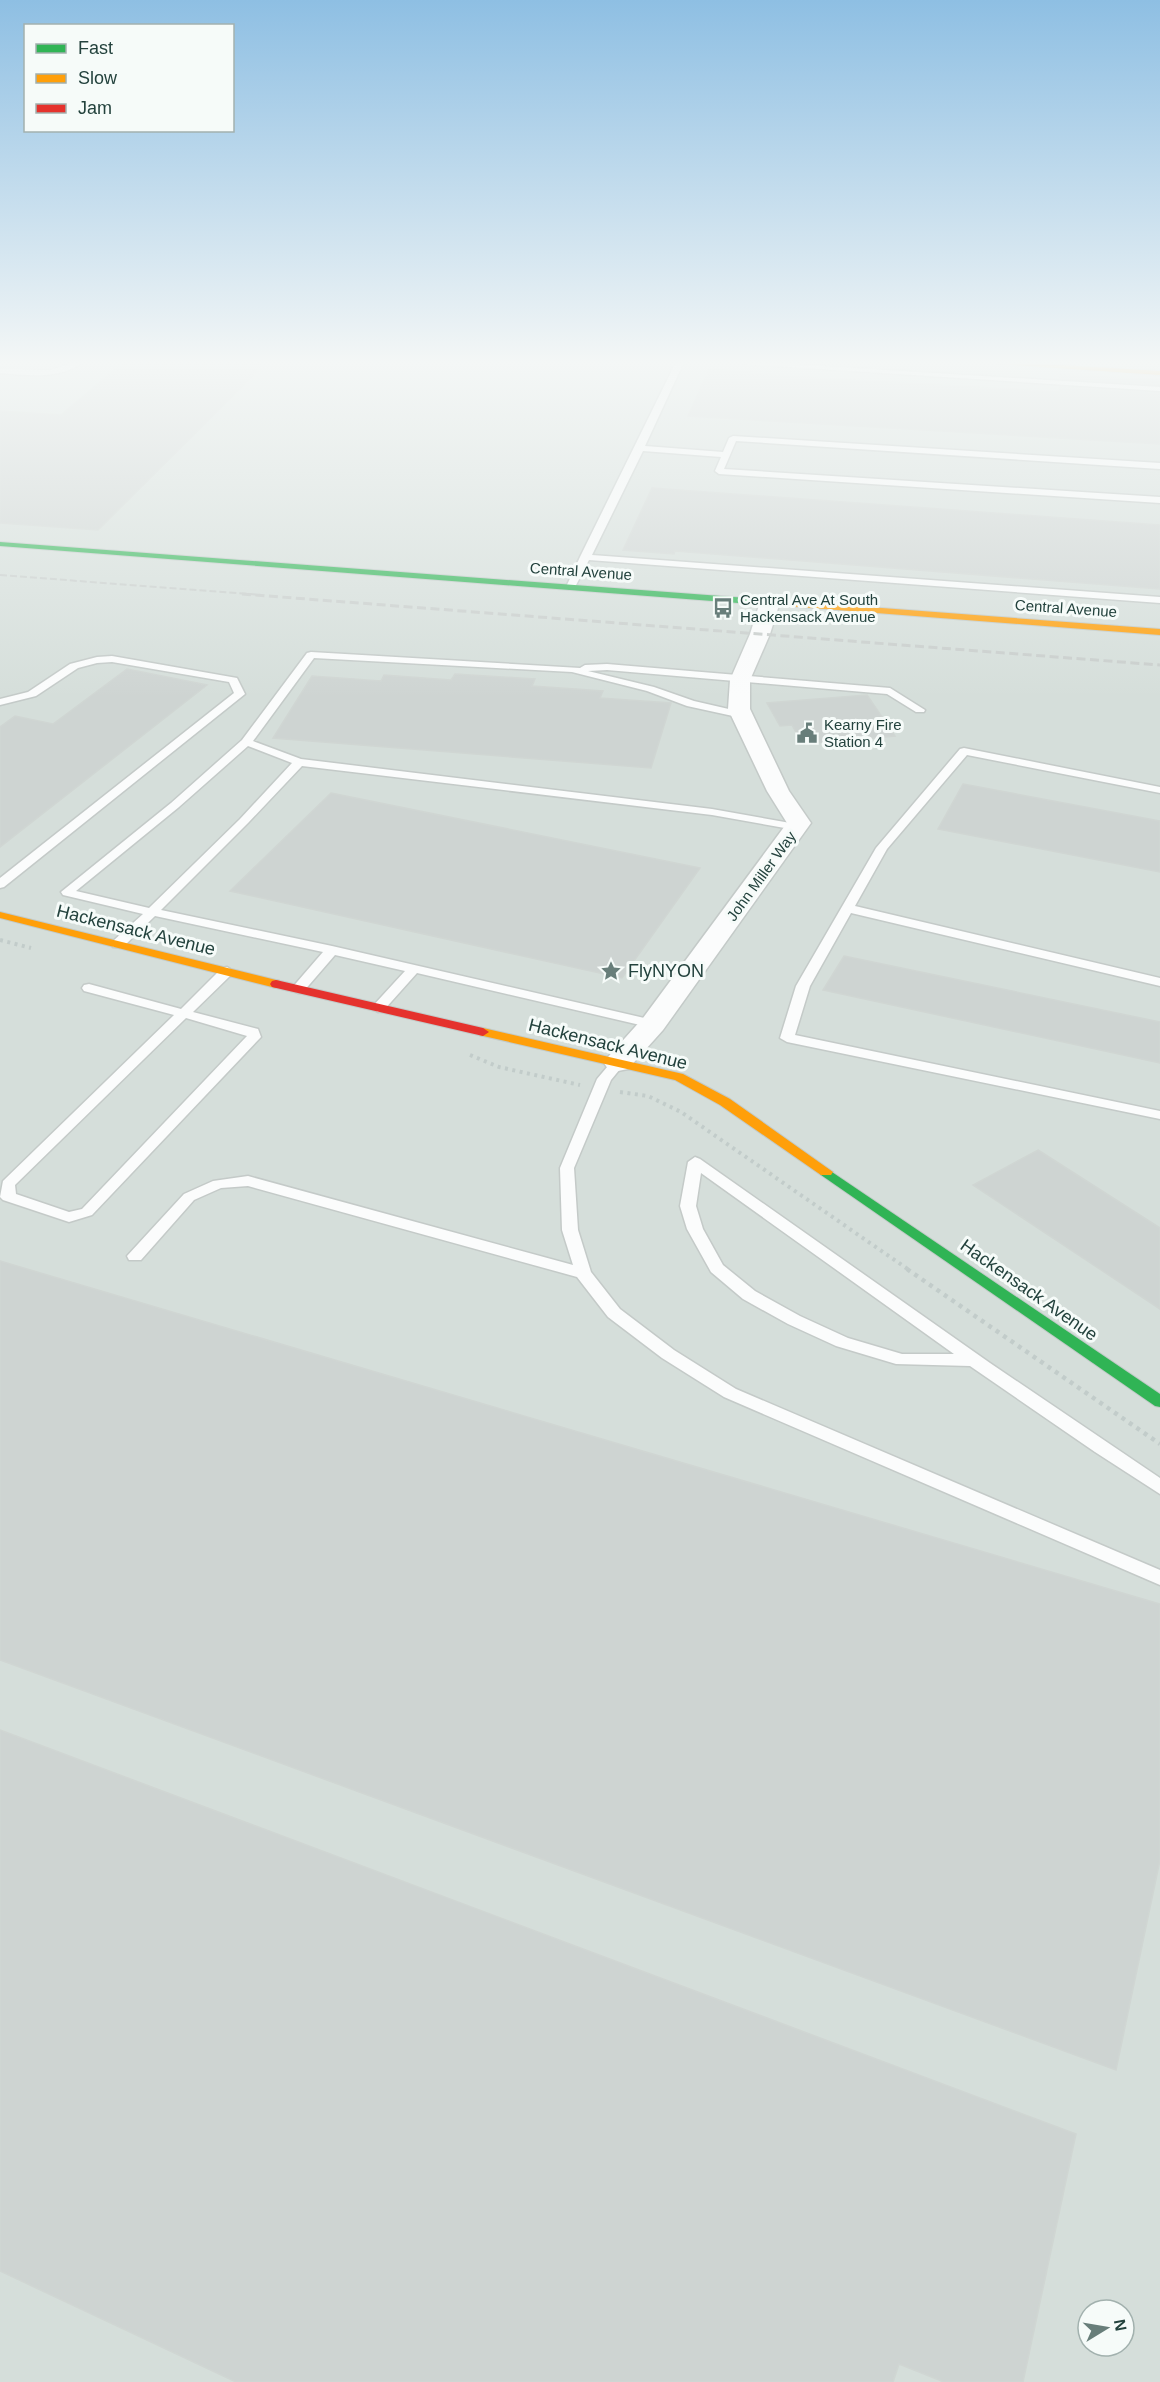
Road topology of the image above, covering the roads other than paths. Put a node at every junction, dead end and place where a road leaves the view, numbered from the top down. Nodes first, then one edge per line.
1 (626, 475) edge
2 (780, 475) edge
3 (1160, 501) edge
4 (0, 544) edge
5 (585, 557) junction
6 (571, 587) junction
7 (1160, 600) edge
8 (770, 602) junction
9 (1160, 632) edge
10 (573, 669) junction
11 (741, 678) junction
12 (0, 702) edge
13 (920, 710) dead end
14 (742, 715) junction
15 (246, 742) junction
16 (299, 762) junction
17 (1160, 790) edge
18 (796, 827) junction
19 (0, 884) edge
20 (848, 908) junction
21 (152, 912) junction
22 (0, 915) edge
23 (118, 944) junction
24 (332, 950) junction
25 (414, 969) junction
26 (227, 971) junction
27 (1160, 982) edge
28 (89, 988) dead end
29 (298, 989) junction
30 (378, 1008) junction
31 (184, 1012) junction
32 (652, 1024) junction
33 (618, 1063) junction
34 (1160, 1115) edge
35 (135, 1256) dead end
36 (583, 1273) junction
37 (975, 1360) junction
38 (1160, 1402) edge
39 (1160, 1486) edge
40 (1160, 1578) edge

1 - 5 lane
2 - 3 lane
4 - 6 street, Central Avenue
5 - 6 lane
5 - 7 lane
6 - 8 street, Central Avenue
8 - 9 street, Central Avenue
8 - 11 street, John Miller Way
10 - 11 lane
10 - 14 lane
10 - 15 lane
11 - 13 lane
11 - 14 street, John Miller Way
12 - 19 lane
14 - 18 street, John Miller Way
15 - 16 lane
15 - 21 lane
16 - 18 lane
16 - 21 lane
17 - 20 lane
18 - 32 street, John Miller Way
20 - 27 lane
20 - 34 lane
21 - 23 lane
21 - 24 lane
22 - 23 street, Hackensack Avenue
23 - 26 street, Hackensack Avenue
24 - 25 lane
24 - 29 lane
25 - 30 lane
25 - 32 lane
26 - 29 street, Hackensack Avenue
26 - 31 lane
28 - 31 lane
29 - 30 street, Hackensack Avenue
30 - 33 street, Hackensack Avenue
31 - 31 lane
32 - 33 street, John Miller Way
33 - 36 lane
33 - 38 street, Hackensack Avenue
35 - 36 lane
36 - 40 lane
37 - 37 lane
37 - 39 lane

